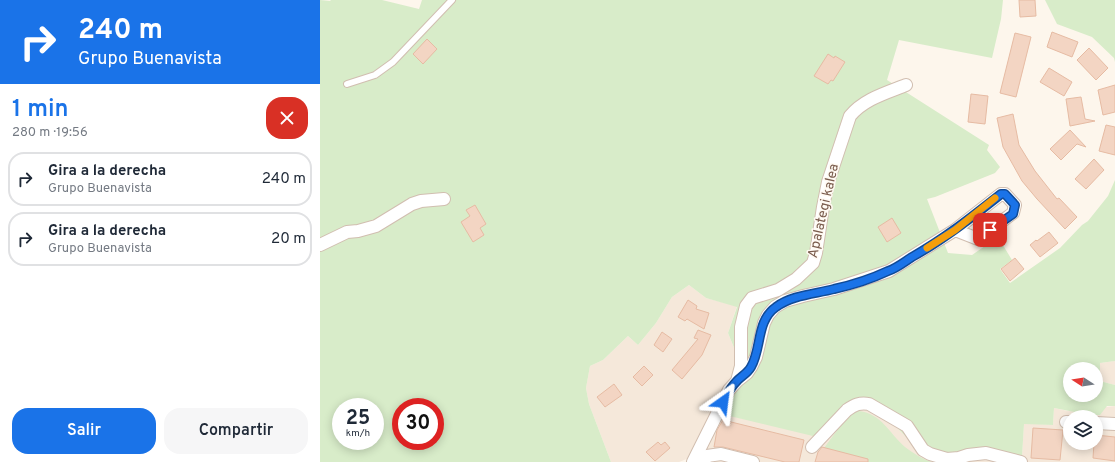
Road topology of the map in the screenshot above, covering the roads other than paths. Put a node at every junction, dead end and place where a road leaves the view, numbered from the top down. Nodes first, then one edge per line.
1 (452, 0) edge
2 (347, 84) dead end
3 (906, 85) dead end
4 (444, 199) dead end
5 (955, 230) junction
6 (320, 245) edge
7 (737, 381) junction
8 (1103, 424) edge
9 (1115, 424) edge
10 (812, 446) dead end
11 (707, 458) edge
12 (693, 462) edge
13 (753, 462) edge
14 (1021, 462) edge

1 - 2 lane
3 - 7 street, Apalategi kalea
4 - 6 street
5 - 5 street
5 - 7 street
7 - 12 street
8 - 9 street
10 - 14 street
11 - 13 street

